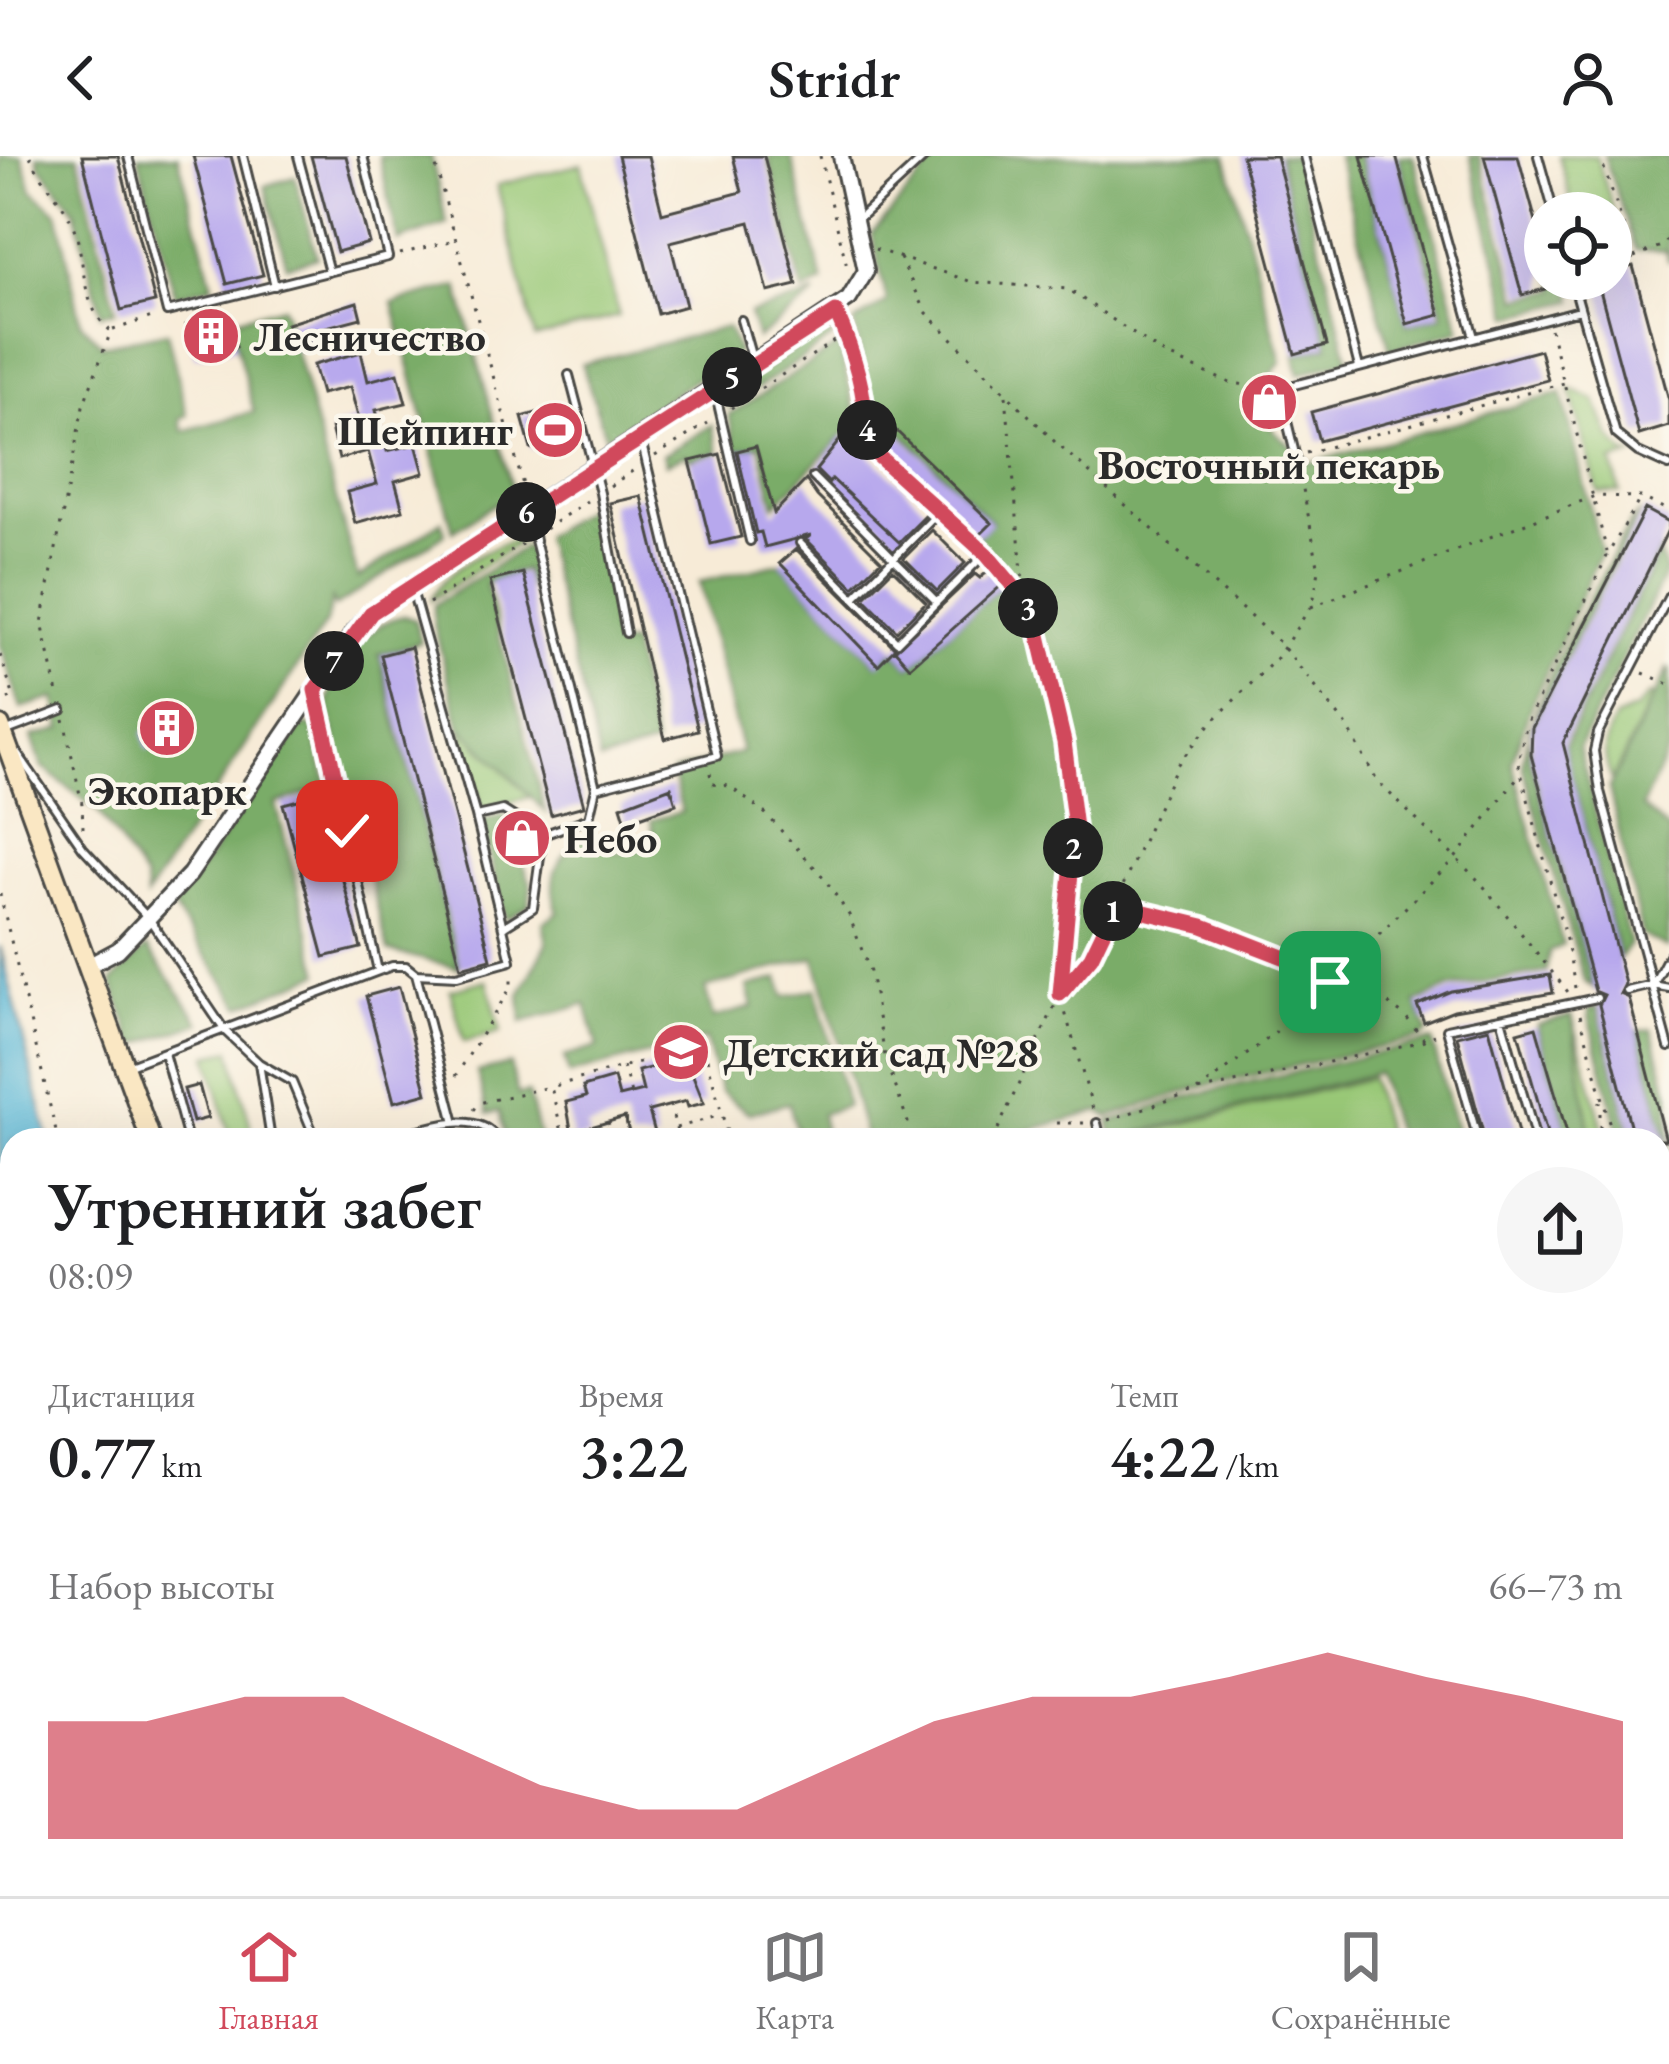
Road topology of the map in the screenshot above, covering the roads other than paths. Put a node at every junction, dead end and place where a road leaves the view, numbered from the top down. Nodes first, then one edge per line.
1 (128, 156) edge
2 (243, 156) edge
3 (298, 156) edge
4 (363, 156) edge
5 (841, 156) edge
6 (926, 156) edge
7 (1304, 156) edge
8 (1423, 156) edge
9 (1538, 156) edge
10 (1548, 192) edge
11 (856, 221) junction
12 (328, 272) junction
13 (275, 286) junction
14 (1577, 300) edge
15 (1580, 310) junction
16 (836, 312) junction
17 (741, 320) dead end
18 (1474, 337) junction
19 (754, 363) junction
20 (1359, 367) junction
21 (568, 376) dead end
22 (714, 388) junction
23 (640, 436) junction
24 (1297, 461) road end
25 (1669, 466) edge
26 (592, 467) junction
27 (812, 477) dead end
28 (940, 511) junction
29 (526, 512) junction
30 (750, 541) dead end
31 (800, 543) dead end
32 (897, 558) junction
33 (410, 586) junction
34 (1669, 596) edge
35 (855, 597) junction
36 (937, 602) junction
37 (626, 633) dead end
38 (315, 690) junction
39 (62, 710) road end
40 (1, 729) edge
41 (596, 788) junction
42 (476, 816) junction
43 (543, 835) junction
44 (150, 920) junction
45 (503, 927) junction
46 (1669, 955) edge
47 (88, 966) junction
48 (378, 971) junction
49 (416, 974) junction
50 (1653, 985) junction
51 (1669, 988) edge
52 (1627, 991) dead end
53 (1597, 998) dead end
54 (1502, 1018) junction
55 (225, 1031) junction
56 (1669, 1034) edge
57 (1669, 1045) edge
58 (164, 1053) junction
59 (259, 1063) junction
60 (126, 1066) junction
61 (1096, 1123) road end
62 (455, 1124) junction
63 (147, 1128) edge
64 (185, 1128) edge
65 (269, 1128) edge
66 (311, 1128) edge
67 (437, 1128) edge
68 (486, 1128) edge
69 (1097, 1128) edge
70 (1475, 1128) edge
71 (1533, 1128) edge

1 - 13 lane
2 - 13 lane
3 - 12 lane
4 - 12 lane
5 - 11 street
6 - 11 lane
7 - 20 lane
8 - 18 lane
9 - 10 lane
11 - 16 street
12 - 13 lane
14 - 15 lane
15 - 18 lane
15 - 25 lane
16 - 19 street
16 - 28 lane
17 - 19 lane
18 - 20 lane
19 - 22 street
20 - 24 lane
21 - 26 lane
22 - 23 street
22 - 30 lane
23 - 26 street
23 - 41 lane
26 - 29 street
26 - 37 lane
27 - 32 lane
28 - 32 lane
28 - 36 lane
29 - 33 street
29 - 41 lane
31 - 35 lane
32 - 35 lane
32 - 36 lane
33 - 38 street
33 - 42 lane
34 - 50 lane
35 - 36 lane
38 - 44 street
38 - 48 lane
39 - 40 lane
40 - 44 lane
40 - 47 main road
41 - 43 lane
42 - 43 lane
42 - 45 lane
43 - 45 lane
44 - 47 street
44 - 55 lane
45 - 49 lane
46 - 50 lane
47 - 60 main road
48 - 49 lane
48 - 55 lane
49 - 62 lane
50 - 51 lane
50 - 52 lane
50 - 57 lane
53 - 54 lane
54 - 70 lane
54 - 71 lane
55 - 58 lane
55 - 59 lane
56 - 57 lane
58 - 60 lane
58 - 64 lane
59 - 65 lane
59 - 66 lane
60 - 63 main road
61 - 69 lane
62 - 67 lane
62 - 68 lane

